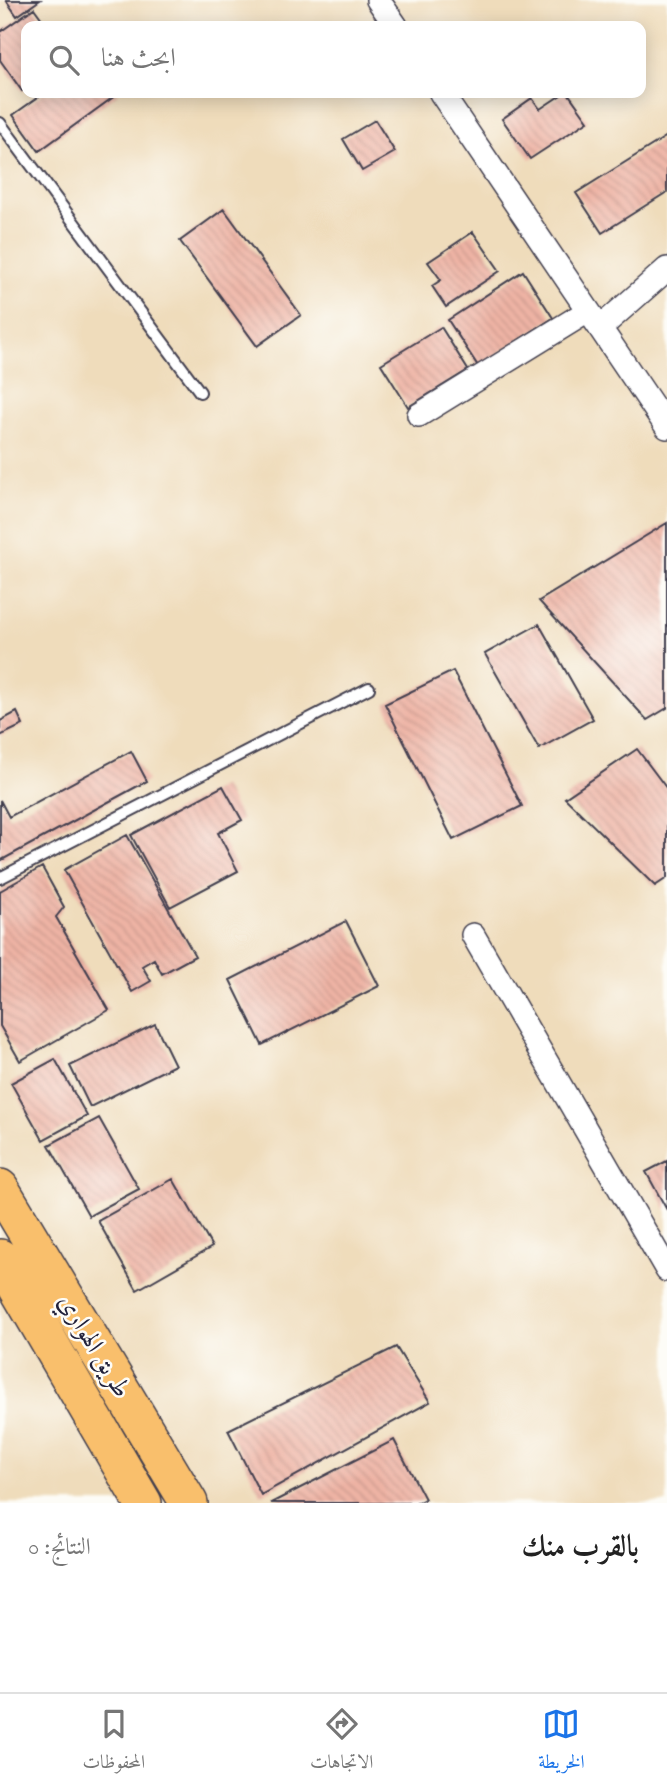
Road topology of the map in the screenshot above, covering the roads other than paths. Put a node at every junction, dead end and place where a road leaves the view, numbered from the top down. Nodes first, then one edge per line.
1 (378, 0) edge
2 (393, 21) edge
3 (444, 98) edge
4 (0, 123) edge
5 (667, 269) edge
6 (594, 320) junction
7 (200, 393) dead end
8 (419, 415) dead end
9 (667, 427) edge
10 (369, 688) dead end
11 (0, 878) edge
12 (473, 935) dead end
13 (0, 1188) edge
14 (659, 1241) edge
15 (0, 1258) edge
16 (667, 1270) edge
17 (143, 1503) edge
18 (189, 1503) edge

1 - 2 street
3 - 6 street
4 - 7 lane
5 - 6 street
6 - 8 street
6 - 9 street
10 - 11 lane
12 - 14 street
13 - 18 highway, طريق الهواري
14 - 16 street
15 - 17 highway, طريق الهواري

